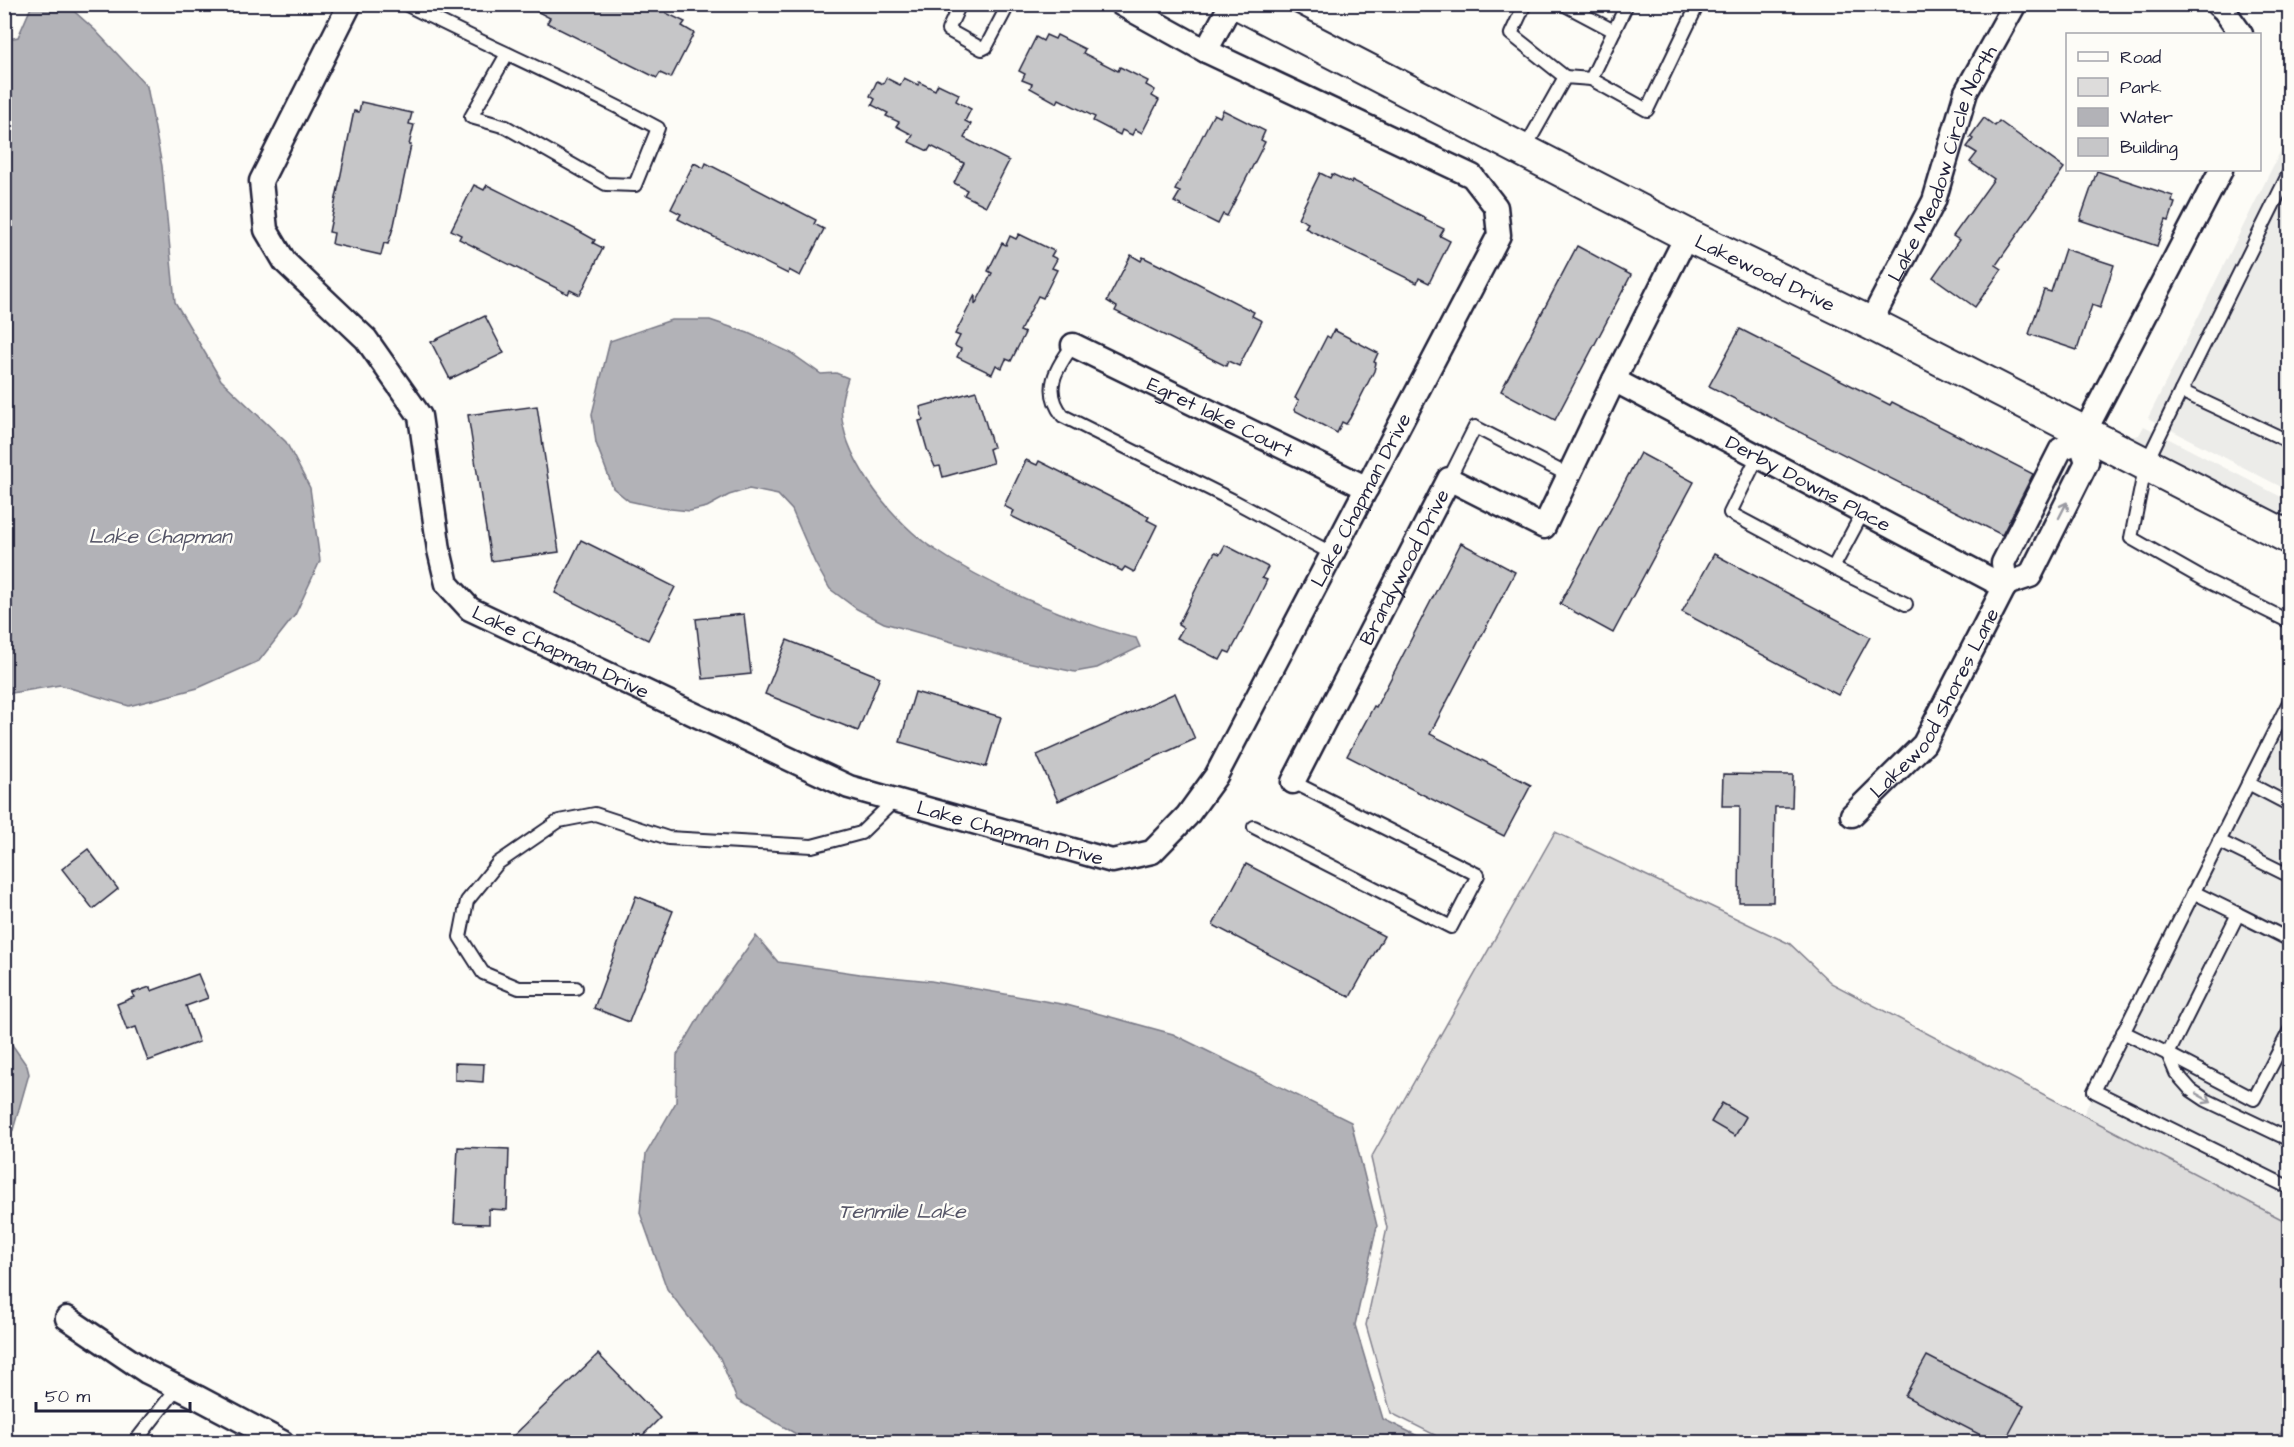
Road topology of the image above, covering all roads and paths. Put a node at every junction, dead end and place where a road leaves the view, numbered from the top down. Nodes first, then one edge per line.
1 (350, 4) edge
2 (405, 4) edge
3 (960, 4) edge
4 (1002, 4) edge
5 (1121, 4) edge
6 (1231, 4) edge
7 (1240, 4) edge
8 (1525, 4) edge
9 (1563, 4) edge
10 (1627, 4) edge
11 (1698, 4) edge
12 (2015, 4) edge
13 (2217, 4) edge
14 (1614, 31) junction
15 (2240, 33) edge
16 (1206, 51) junction
17 (507, 54) junction
18 (1565, 77) junction
19 (1591, 79) junction
20 (1524, 151) junction
21 (2220, 171) edge
22 (2289, 171) edge
23 (1687, 235) junction
24 (1870, 323) junction
25 (1073, 345) joint
26 (1614, 380) junction
27 (2181, 391) junction
28 (2082, 437) junction
29 (2289, 442) edge
30 (1758, 456) junction
31 (2146, 464) junction
32 (1568, 475) junction
33 (1449, 479) junction
34 (1367, 488) junction
35 (1863, 512) junction
36 (2289, 538) edge
37 (1333, 554) junction
38 (1833, 567) junction
39 (2005, 586) junction
40 (1906, 604) dead end
41 (2289, 622) edge
42 (2289, 700) edge
43 (1293, 782) joint
44 (2248, 783) junction
45 (895, 800) junction
46 (2289, 805) edge
47 (1852, 815) dead end
48 (1254, 827) dead end
49 (2219, 841) junction
50 (2289, 876) edge
51 (2193, 892) junction
52 (2238, 914) junction
53 (2289, 940) edge
54 (576, 988) dead end
55 (2289, 1030) edge
56 (2123, 1032) junction
57 (2168, 1054) junction
58 (2289, 1140) edge
59 (2289, 1188) edge
60 (67, 1317) dead end
61 (178, 1387) junction
62 (135, 1443) edge
63 (282, 1443) edge

1 - 45 street, Lake Chapman Drive
2 - 17 lane
3 - 4 lane
5 - 16 street, Lake Chapman Drive
6 - 16 street
7 - 20 street, Lakewood Drive
8 - 18 lane
9 - 14 lane
10 - 14 lane
11 - 19 lane
12 - 24 street, Lake Meadow Circle North
13 - 15 street
14 - 19 lane
16 - 34 street, Lake Chapman Drive
17 - 17 lane
18 - 19 lane
18 - 20 lane
20 - 23 street, Lakewood Drive
21 - 28 street
22 - 27 lane
23 - 24 street, Lakewood Drive
23 - 26 street, Brandywood Drive
24 - 28 street, Lakewood Drive
25 - 34 street, Egret lake Court
25 - 37 lane
26 - 30 street, Derby Downs Place
26 - 32 street, Brandywood Drive
27 - 29 lane
27 - 31 lane
28 - 31 street, Lakewood Drive
28 - 39 street, Lakewood Shores Lane
30 - 35 street, Derby Downs Place
30 - 38 lane
31 - 36 street, Lakewood Drive
31 - 41 lane
32 - 33 lane
32 - 33 street, Brandywood Drive
33 - 43 street, Brandywood Drive
34 - 37 street, Lake Chapman Drive
35 - 38 lane
35 - 39 street, Derby Downs Place
37 - 45 street, Lake Chapman Drive
38 - 40 lane
39 - 47 street, Lakewood Shores Lane
42 - 44 lane
43 - 48 lane
44 - 46 lane
44 - 49 lane
45 - 54 lane
49 - 50 lane
49 - 51 lane
51 - 52 lane
51 - 56 lane
52 - 53 lane
52 - 57 lane
55 - 57 lane
56 - 57 lane
56 - 59 lane
57 -> 58 lane
60 - 61 street
61 - 62 lane
61 - 63 street

